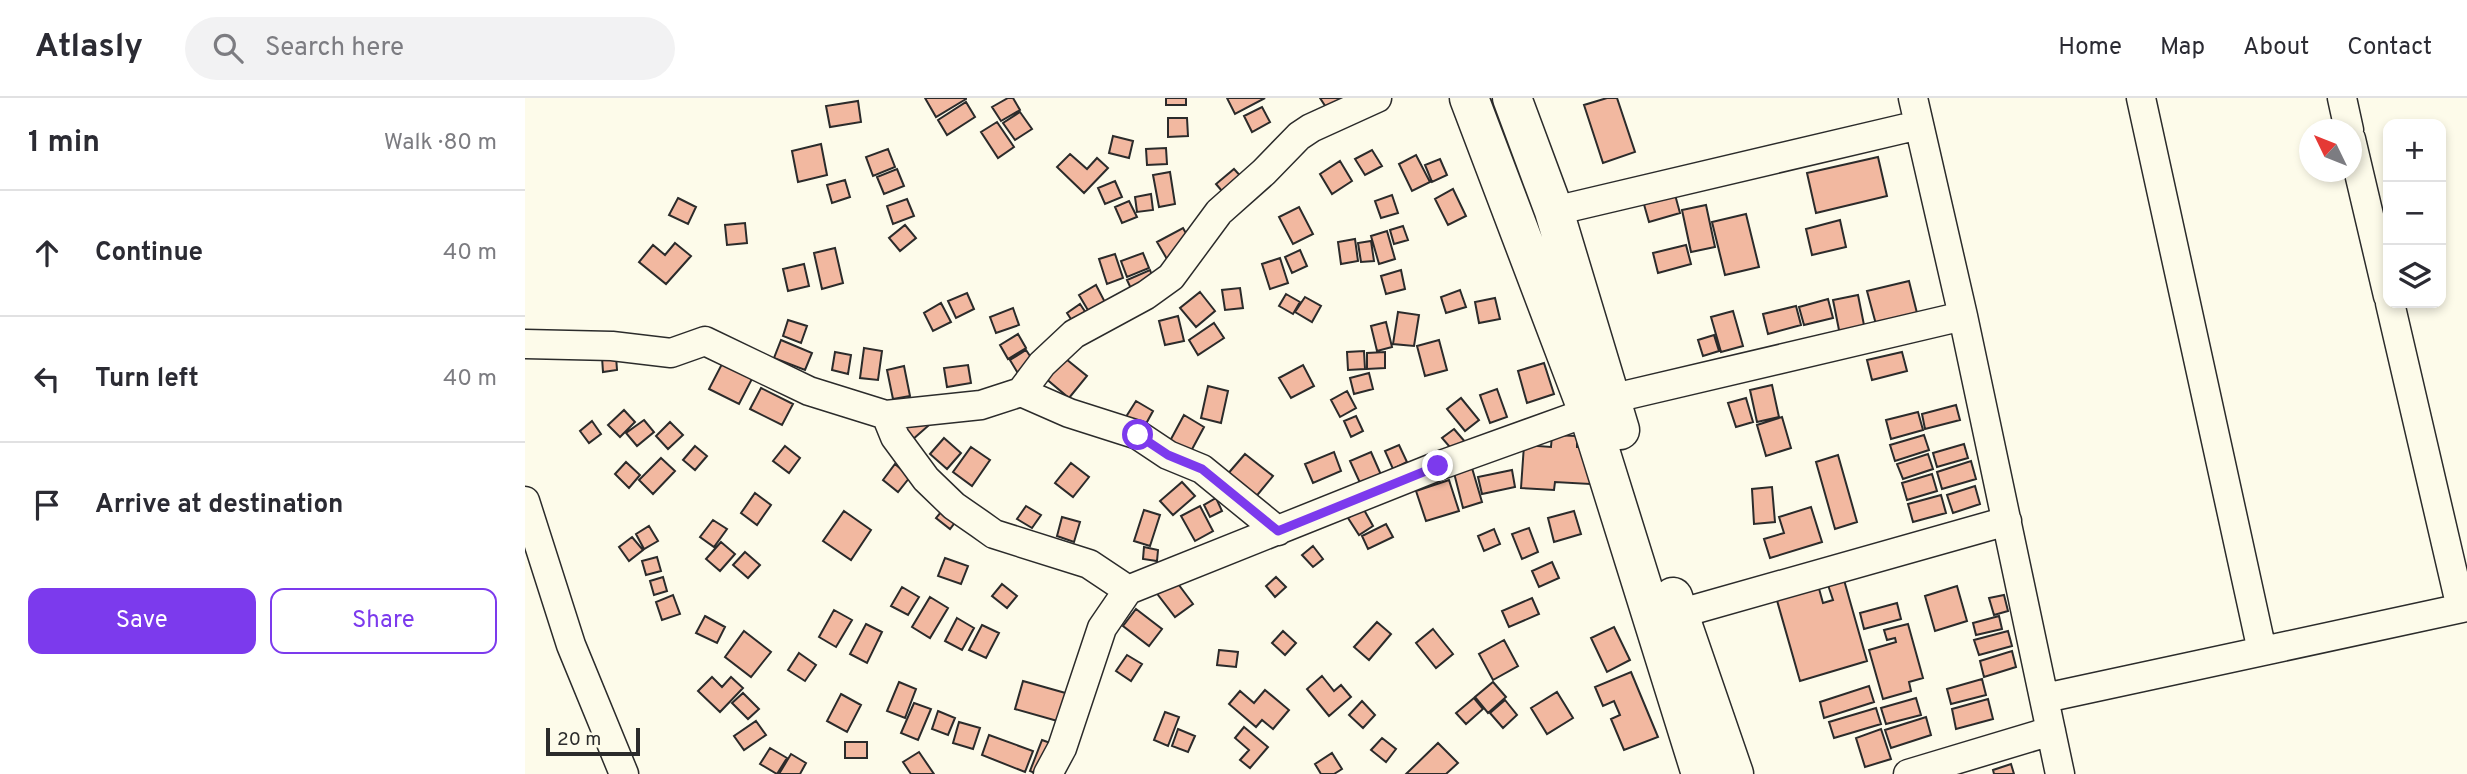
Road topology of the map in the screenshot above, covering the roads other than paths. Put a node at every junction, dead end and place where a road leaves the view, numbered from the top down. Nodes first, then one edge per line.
1 (1377, 98) edge
2 (1469, 98) edge
3 (1512, 98) edge
4 (2141, 98) edge
5 (2342, 98) edge
6 (1916, 112) edge
7 (2347, 119) edge
8 (2361, 182) edge
9 (1554, 211) junction
10 (2383, 275) edge
11 (2391, 308) edge
12 (1963, 316) junction
13 (525, 344) edge
14 (1021, 392) junction
15 (1599, 405) junction
16 (886, 415) junction
17 (525, 501) edge
18 (2007, 521) junction
19 (1278, 531) junction
20 (1128, 590) junction
21 (2464, 608) edge
22 (1678, 614) junction
23 (2262, 652) junction
24 (2045, 698) junction
25 (2051, 732) junction
26 (624, 774) edge
27 (1048, 774) edge
28 (1701, 774) edge
29 (1734, 774) edge
30 (1907, 774) edge
31 (2060, 774) edge

1 - 14 street
2 - 15 highway
3 - 9 highway
4 - 23 street
5 - 7 street
6 - 9 street
6 - 12 street
8 - 10 street
9 - 15 highway
11 - 21 street
12 - 15 street
12 - 18 street
13 - 16 street
14 - 16 street
14 - 19 street
15 - 19 street
15 - 22 highway
15 - 28 highway
16 - 20 street
17 - 26 street
18 - 22 street
18 - 24 street
19 - 20 street
20 - 27 street
21 - 23 street
22 - 29 highway
23 - 24 street
24 - 25 street
25 - 30 street
25 - 31 street

